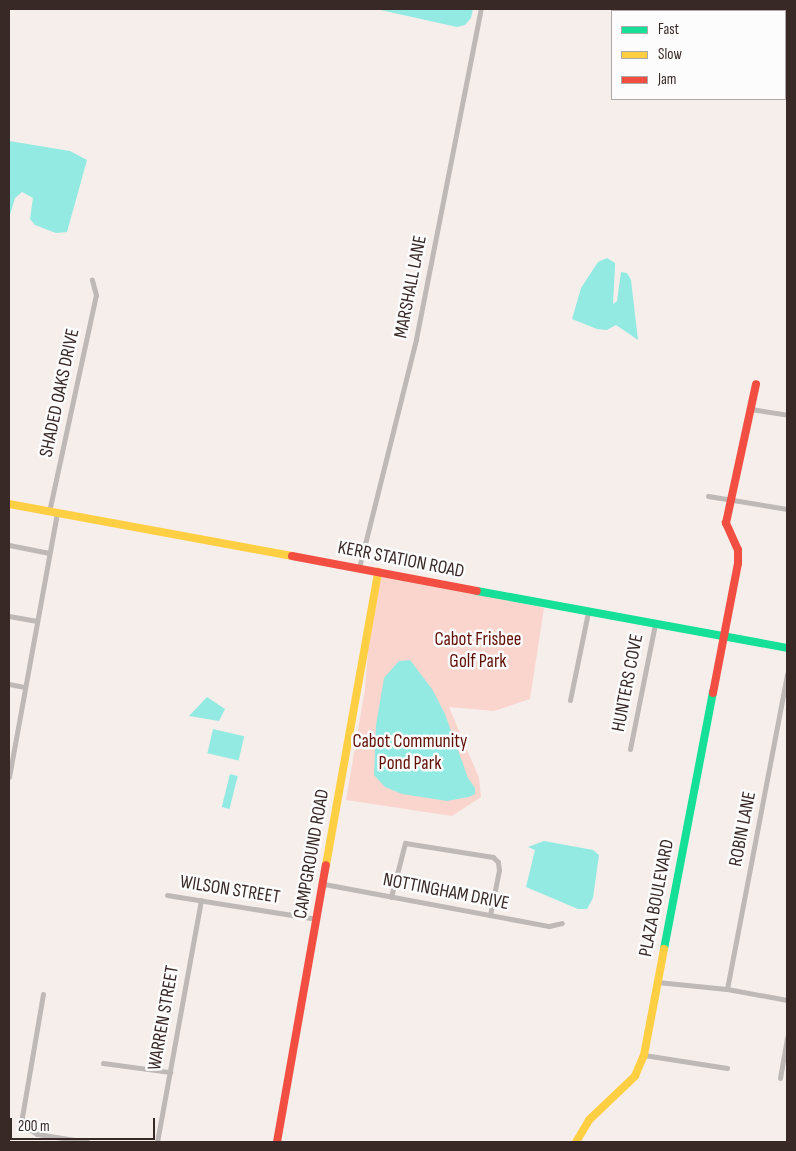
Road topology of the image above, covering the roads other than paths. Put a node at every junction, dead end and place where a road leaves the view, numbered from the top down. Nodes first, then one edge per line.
1 (481, 9) edge
2 (92, 280) dead end
3 (756, 384) dead end
4 (751, 409) junction
5 (787, 415) edge
6 (708, 496) dead end
7 (731, 499) junction
8 (9, 504) edge
9 (787, 509) edge
10 (53, 512) junction
11 (9, 545) edge
12 (49, 552) junction
13 (359, 568) junction
14 (378, 572) junction
15 (588, 612) junction
16 (9, 616) edge
17 (36, 621) junction
18 (655, 624) junction
19 (723, 636) junction
20 (787, 648) edge
21 (787, 674) edge
22 (9, 684) edge
23 (24, 687) junction
24 (570, 700) dead end
25 (630, 749) dead end
26 (9, 776) edge
27 (324, 884) junction
28 (167, 895) dead end
29 (391, 896) junction
30 (201, 900) junction
31 (490, 915) junction
32 (317, 919) junction
33 (562, 924) dead end
34 (657, 982) junction
35 (728, 989) junction
36 (43, 994) dead end
37 (787, 1000) edge
38 (787, 1038) edge
39 (644, 1055) junction
40 (103, 1063) dead end
41 (727, 1068) dead end
42 (170, 1072) junction
43 (780, 1078) dead end
44 (87, 1142) edge
45 (158, 1142) edge
46 (277, 1142) edge
47 (576, 1142) edge

1 - 13 street, MARSHALL LANE
2 - 10 street, SHADED OAKS DRIVE
3 - 4 street, PLAZA BOULEVARD
4 - 5 street
4 - 7 street, PLAZA BOULEVARD
6 - 7 street
7 - 9 street
7 - 19 street, PLAZA BOULEVARD
8 - 10 street, KERR STATION ROAD
10 - 12 street, SHADED OAKS DRIVE
10 - 13 street, KERR STATION ROAD
11 - 12 street
12 - 17 street, SHADED OAKS DRIVE
13 - 14 street, KERR STATION ROAD
14 - 15 street, KERR STATION ROAD
14 - 27 street, CAMPGROUND ROAD
15 - 18 street, KERR STATION ROAD
15 - 24 street
16 - 17 street
17 - 23 street, SHADED OAKS DRIVE
18 - 19 street, KERR STATION ROAD
18 - 25 street, HUNTERS COVE
19 - 20 street, KERR STATION ROAD
19 - 34 street, PLAZA BOULEVARD
21 - 35 street, ROBIN LANE
22 - 23 street
23 - 26 street, SHADED OAKS DRIVE
27 - 29 street, NOTTINGHAM DRIVE
27 - 32 street, CAMPGROUND ROAD
28 - 30 street, WILSON STREET
29 - 31 street, NOTTINGHAM DRIVE
29 - 31 street
30 - 32 street, WILSON STREET
30 - 42 street, WARREN STREET
31 - 33 street, NOTTINGHAM DRIVE
32 - 46 street, CAMPGROUND ROAD
34 - 35 street
34 - 39 street, PLAZA BOULEVARD
35 - 37 street
36 - 44 street
38 - 43 street
39 - 41 street
39 - 47 street, PLAZA BOULEVARD
40 - 42 street
42 - 45 street, WARREN STREET

